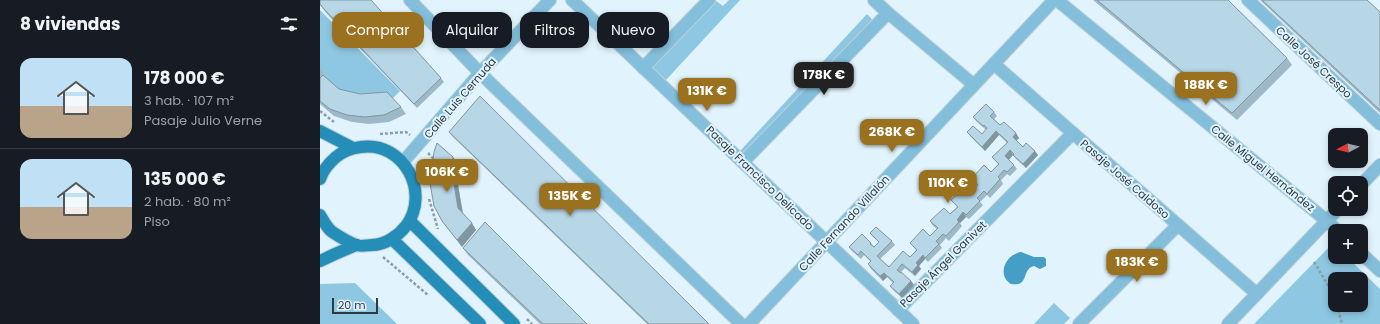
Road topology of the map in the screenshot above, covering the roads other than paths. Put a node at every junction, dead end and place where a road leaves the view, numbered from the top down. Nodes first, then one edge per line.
1 (410, 0) edge
2 (550, 0) edge
3 (572, 0) edge
4 (709, 0) edge
5 (874, 0) edge
6 (1054, 0) edge
7 (1057, 0) edge
8 (1248, 0) edge
9 (888, 13) junction
10 (994, 64) junction
11 (643, 68) junction
12 (480, 73) junction
13 (974, 85) junction
14 (1380, 124) edge
15 (320, 131) edge
16 (1073, 133) junction
17 (353, 148) junction
18 (403, 162) junction
19 (743, 162) junction
20 (1380, 165) edge
21 (320, 176) edge
22 (1368, 178) edge
23 (320, 215) edge
24 (1331, 216) edge
25 (1327, 220) junction
26 (410, 221) junction
27 (1331, 224) edge
28 (1178, 225) junction
29 (392, 239) junction
30 (826, 241) junction
31 (356, 245) junction
32 (1368, 260) edge
33 (320, 262) edge
34 (1380, 271) edge
35 (1257, 294) junction
36 (898, 310) junction
37 (480, 324) edge
38 (514, 324) edge
39 (741, 324) edge
40 (749, 324) edge
41 (913, 324) edge
42 (1079, 324) edge
43 (1228, 324) edge

1 - 12 street
2 - 12 street, Calle Luis Cernuda
3 - 11 street, Pasaje Francisco Delicado
4 - 11 street
5 - 9 street
6 - 10 street, Calle Fernando Villalón
7 - 25 street, Calle Miguel Hernández
8 - 14 street, Calle José Crespo
9 - 13 street
9 - 19 street
10 - 13 street, Calle Fernando Villalón
10 - 16 street, Pasaje José Caldoso
11 - 19 street, Pasaje Francisco Delicado
12 - 18 street, Calle Luis Cernuda
12 - 39 street
13 - 30 street, Calle Fernando Villalón
15 - 17 main road
16 - 28 street, Pasaje José Caldoso
16 - 36 street, Pasaje Ángel Ganivet
17 - 18 main road
17 - 21 main road
18 - 26 main road
19 - 30 street, Pasaje Francisco Delicado
20 - 22 street
23 - 31 main road
24 - 25 street
25 - 27 street, Calle Miguel Hernández
25 - 35 street
26 - 29 main road
26 - 38 main road
28 - 35 street, Pasaje José Caldoso
28 - 42 street
29 - 31 main road
29 - 37 main road
30 - 36 street, Pasaje Francisco Delicado
30 - 40 street, Calle Fernando Villalón
31 - 33 main road
32 - 34 street
35 - 43 street
36 - 41 street, Pasaje Francisco Delicado

